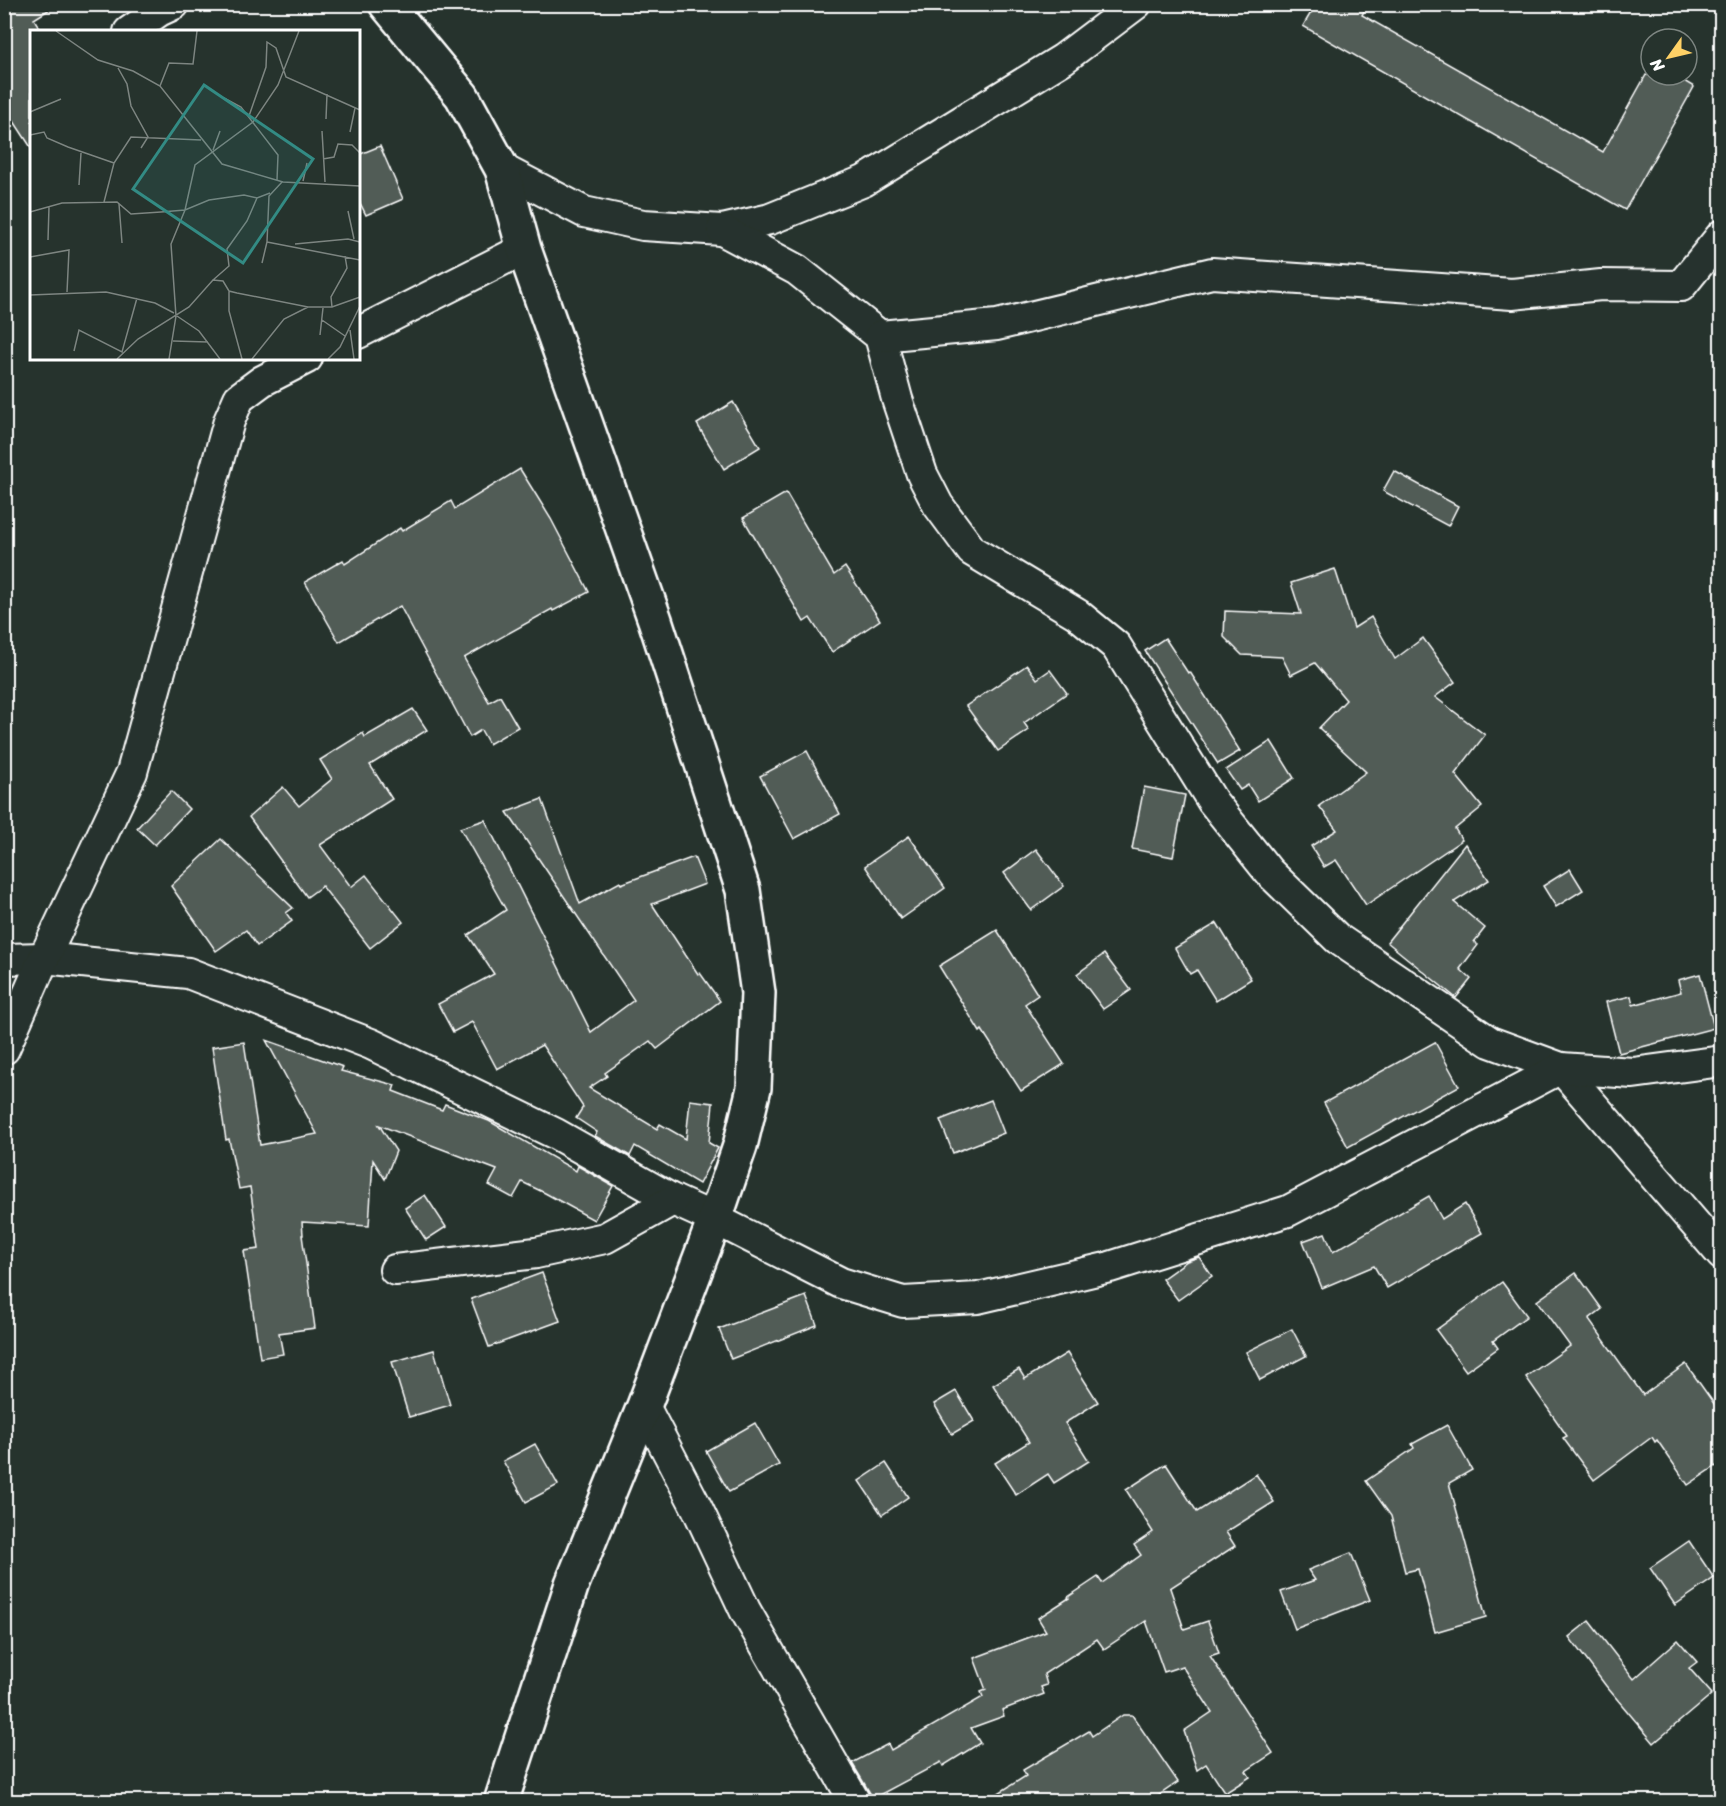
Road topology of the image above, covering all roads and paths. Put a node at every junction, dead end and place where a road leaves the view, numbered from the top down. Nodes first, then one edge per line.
1 (174, 4) edge
2 (386, 4) edge
3 (1136, 4) edge
4 (132, 30) edge
5 (502, 169) junction
6 (722, 230) junction
7 (1722, 236) edge
8 (524, 249) junction
9 (360, 332) edge
10 (880, 336) junction
11 (303, 360) edge
12 (44, 958) junction
13 (4, 959) edge
14 (4, 1049) edge
15 (1722, 1061) edge
16 (1561, 1068) junction
17 (673, 1200) junction
18 (716, 1219) junction
19 (1722, 1255) edge
20 (395, 1270) dead end
21 (644, 1406) junction
22 (501, 1802) edge
23 (855, 1802) edge

1 - 4 street
2 - 5 street
3 - 6 street
5 - 6 street
5 - 8 street
6 - 10 street
7 - 10 street
8 - 9 street
8 - 18 street
10 - 16 street
11 - 12 street
12 - 13 street
12 - 14 street
12 - 17 street
15 - 16 street
16 - 18 street
16 - 19 street
17 - 18 street
17 - 20 street
18 - 21 street
21 - 22 street
21 - 23 street

